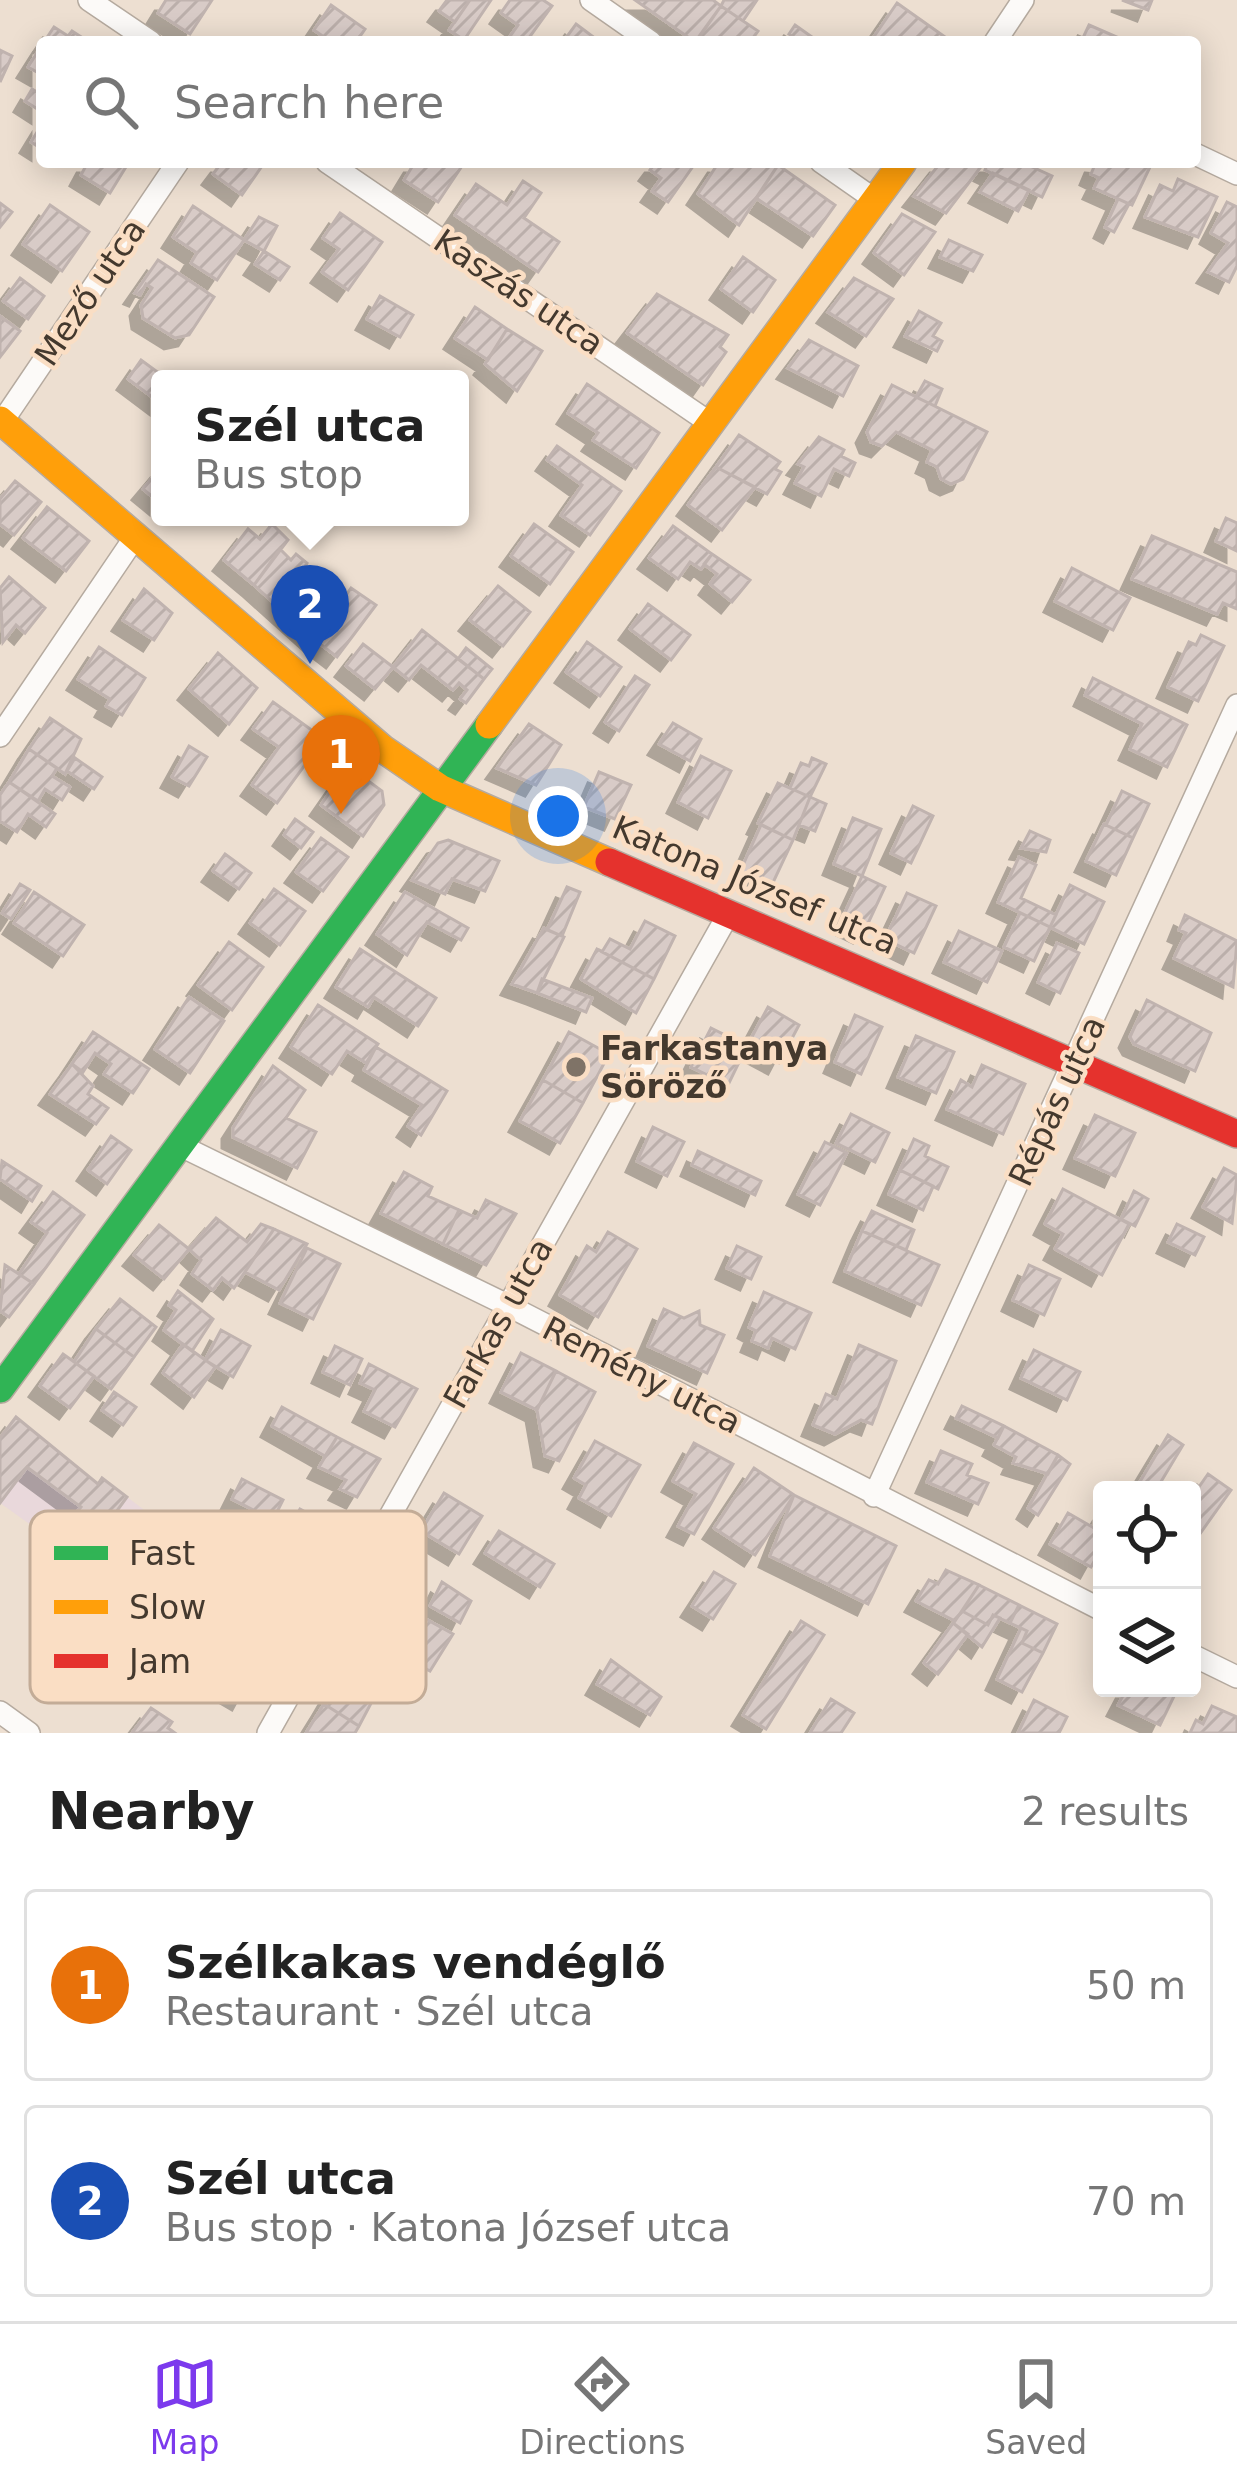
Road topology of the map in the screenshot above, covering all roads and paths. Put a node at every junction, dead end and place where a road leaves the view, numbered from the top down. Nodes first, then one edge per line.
1 (89, 0) edge
2 (591, 0) edge
3 (1024, 0) edge
4 (142, 36) edge
5 (642, 36) edge
6 (999, 36) edge
7 (1201, 157) edge
8 (174, 168) edge
9 (336, 168) edge
10 (829, 168) edge
11 (898, 168) edge
12 (1237, 173) edge
13 (874, 200) junction
14 (1, 421) edge
15 (710, 423) junction
16 (135, 537) junction
17 (1237, 705) edge
18 (0, 736) edge
19 (440, 788) junction
20 (729, 914) junction
21 (1075, 1063) junction
22 (1237, 1134) edge
23 (178, 1145) junction
24 (507, 1305) junction
25 (0, 1389) edge
26 (874, 1496) junction
27 (392, 1511) edge
28 (1093, 1606) edge
29 (1201, 1659) edge
30 (1237, 1677) edge
31 (285, 1703) edge
32 (0, 1712) edge
33 (29, 1733) edge
34 (268, 1733) edge

1 - 4 street
2 - 5 street
3 - 6 street
7 - 12 street
8 - 14 street, Mező utca
9 - 15 street, Kaszás utca
10 - 13 street
11 - 13 street
13 - 15 street
14 - 16 street, Katona József utca
15 - 19 street
16 - 18 street
16 - 19 street, Katona József utca
17 - 21 street, Répás utca
19 - 20 street, Katona József utca
19 - 23 street
20 - 21 street, Katona József utca
20 - 24 street, Farkas utca
21 - 22 street, Katona József utca
21 - 26 street, Répás utca
23 - 24 street, Remény utca
23 - 25 street
24 - 26 street, Remény utca
24 - 27 street, Farkas utca
26 - 28 street, Remény utca
29 - 30 street
31 - 34 street, Farkas utca
32 - 33 street

